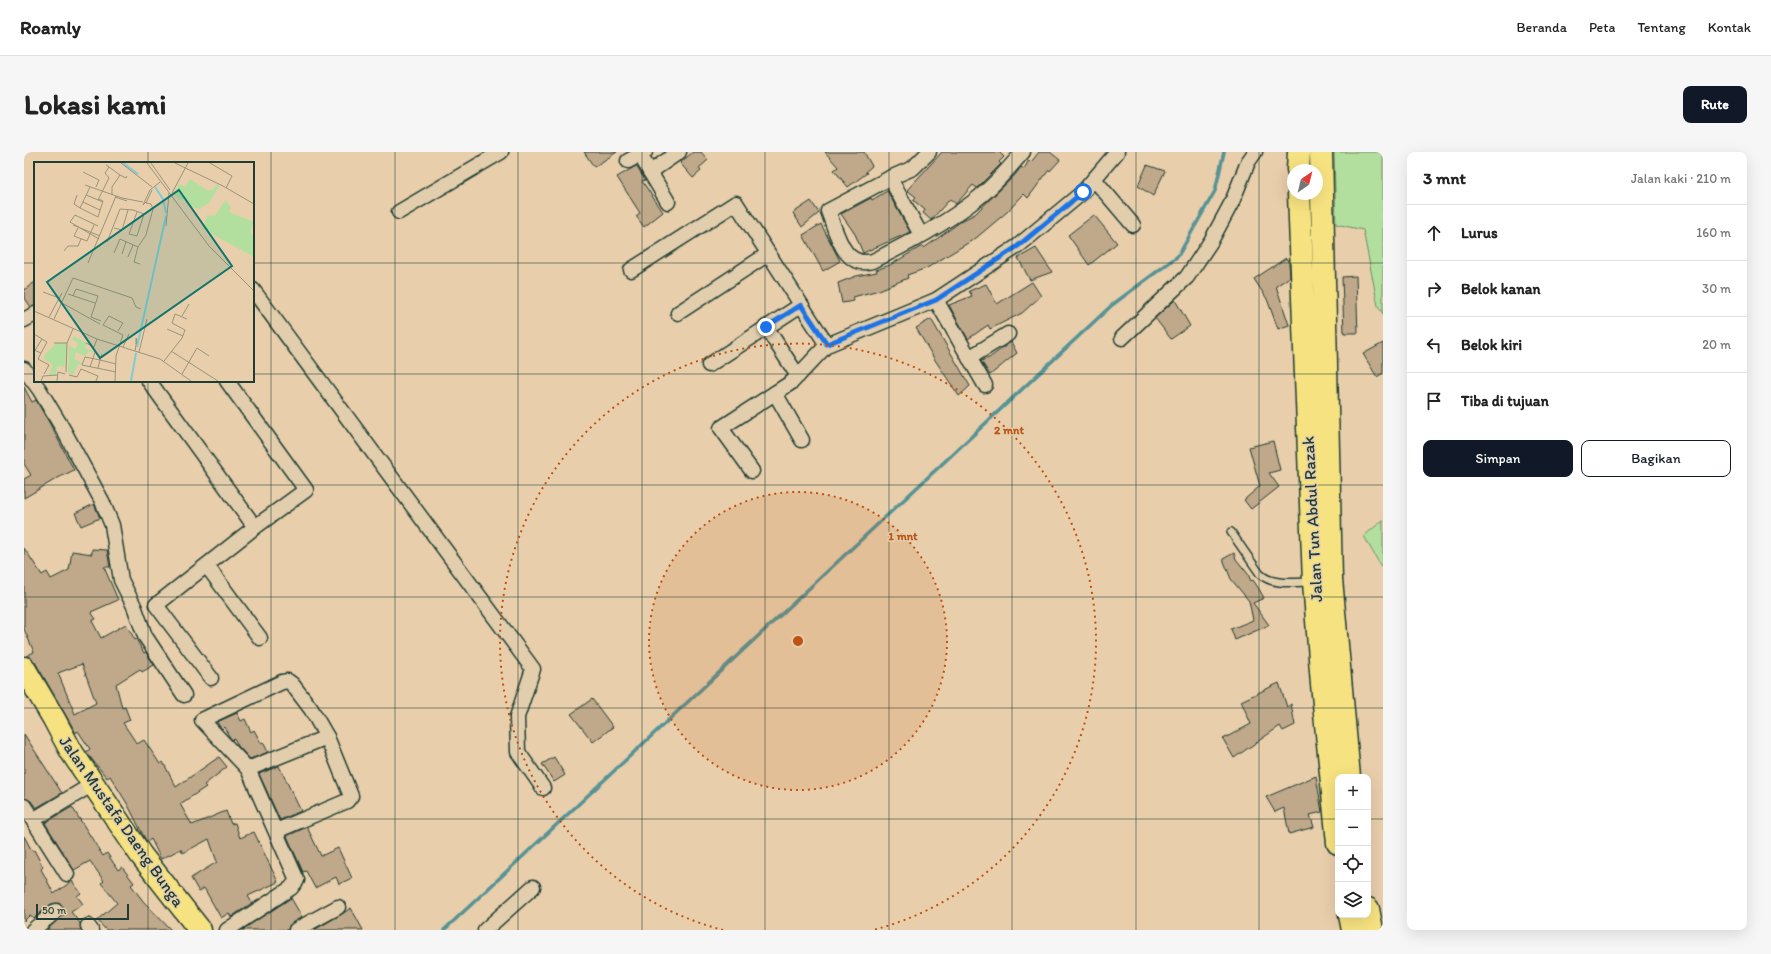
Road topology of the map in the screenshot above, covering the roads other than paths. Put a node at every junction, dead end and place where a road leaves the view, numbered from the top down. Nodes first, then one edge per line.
1 (501, 152) edge
2 (679, 152) edge
3 (930, 152) edge
4 (1023, 152) edge
5 (1117, 152) edge
6 (1255, 152) edge
7 (1298, 152) edge
8 (1321, 152) edge
9 (638, 156) edge
10 (1298, 164) edge
11 (650, 172) junction
12 (890, 178) junction
13 (1094, 179) junction
14 (1299, 200) edge
15 (668, 202) dead end
16 (399, 212) dead end
17 (1133, 225) dead end
18 (921, 235) junction
19 (768, 254) junction
20 (631, 270) dead end
21 (254, 291) edge
22 (936, 300) junction
23 (801, 305) junction
24 (678, 313) dead end
25 (766, 327) junction
26 (1008, 334) dead end
27 (1122, 338) dead end
28 (827, 344) junction
29 (969, 358) junction
30 (34, 364) edge
31 (709, 365) dead end
32 (24, 368) edge
33 (798, 376) junction
34 (150, 382) edge
35 (228, 382) edge
36 (985, 385) dead end
37 (775, 393) junction
38 (802, 440) dead end
39 (752, 471) dead end
40 (255, 527) junction
41 (1232, 532) dead end
42 (206, 566) junction
43 (1314, 582) junction
44 (260, 638) dead end
45 (24, 668) edge
46 (211, 678) dead end
47 (184, 695) dead end
48 (327, 737) junction
49 (248, 770) junction
50 (1349, 774) edge
51 (93, 784) junction
52 (543, 788) dead end
53 (24, 806) edge
54 (1335, 813) edge
55 (33, 820) junction
56 (276, 831) junction
57 (67, 874) dead end
58 (533, 887) dead end
59 (338, 907) dead end
60 (56, 911) dead end
61 (1351, 918) edge
62 (1370, 918) edge
63 (33, 930) edge
64 (200, 930) edge
65 (227, 930) edge
66 (296, 930) edge
67 (485, 930) edge
68 (1353, 930) edge
69 (1372, 930) edge

1 - 16 street
2 - 11 street
3 - 12 street
4 - 18 street
5 - 13 street
6 - 27 street
7 - 10 main road
8 - 50 main road, Jalan Tun Abdul Razak
9 - 11 street
11 - 15 street
12 - 18 street
12 - 18 street
13 - 17 street
13 - 22 street
14 - 43 main road, Jalan Tun Abdul Razak
19 - 20 street
19 - 23 street
19 - 24 street
21 - 52 street
22 - 28 street
22 - 29 street
23 - 25 street
23 - 28 street
25 - 31 street
25 - 33 street
26 - 29 street
28 - 33 street
29 - 36 street
30 - 32 street
32 - 47 street
33 - 37 street
34 - 40 street
35 - 40 street
37 - 38 street
37 - 39 street
40 - 42 street
41 - 43 lane
42 - 44 street
42 - 46 street
43 - 54 main road, Jalan Tun Abdul Razak
45 - 51 main road, Jalan Mustafa Daeng Bunga
48 - 49 street
48 - 49 street
48 - 56 street
49 - 56 street
51 - 55 street
51 - 64 main road, Jalan Mustafa Daeng Bunga
53 - 55 street
55 - 57 street
56 - 65 street
58 - 67 street
59 - 66 street
60 - 63 street
61 - 68 main road
62 - 69 main road

